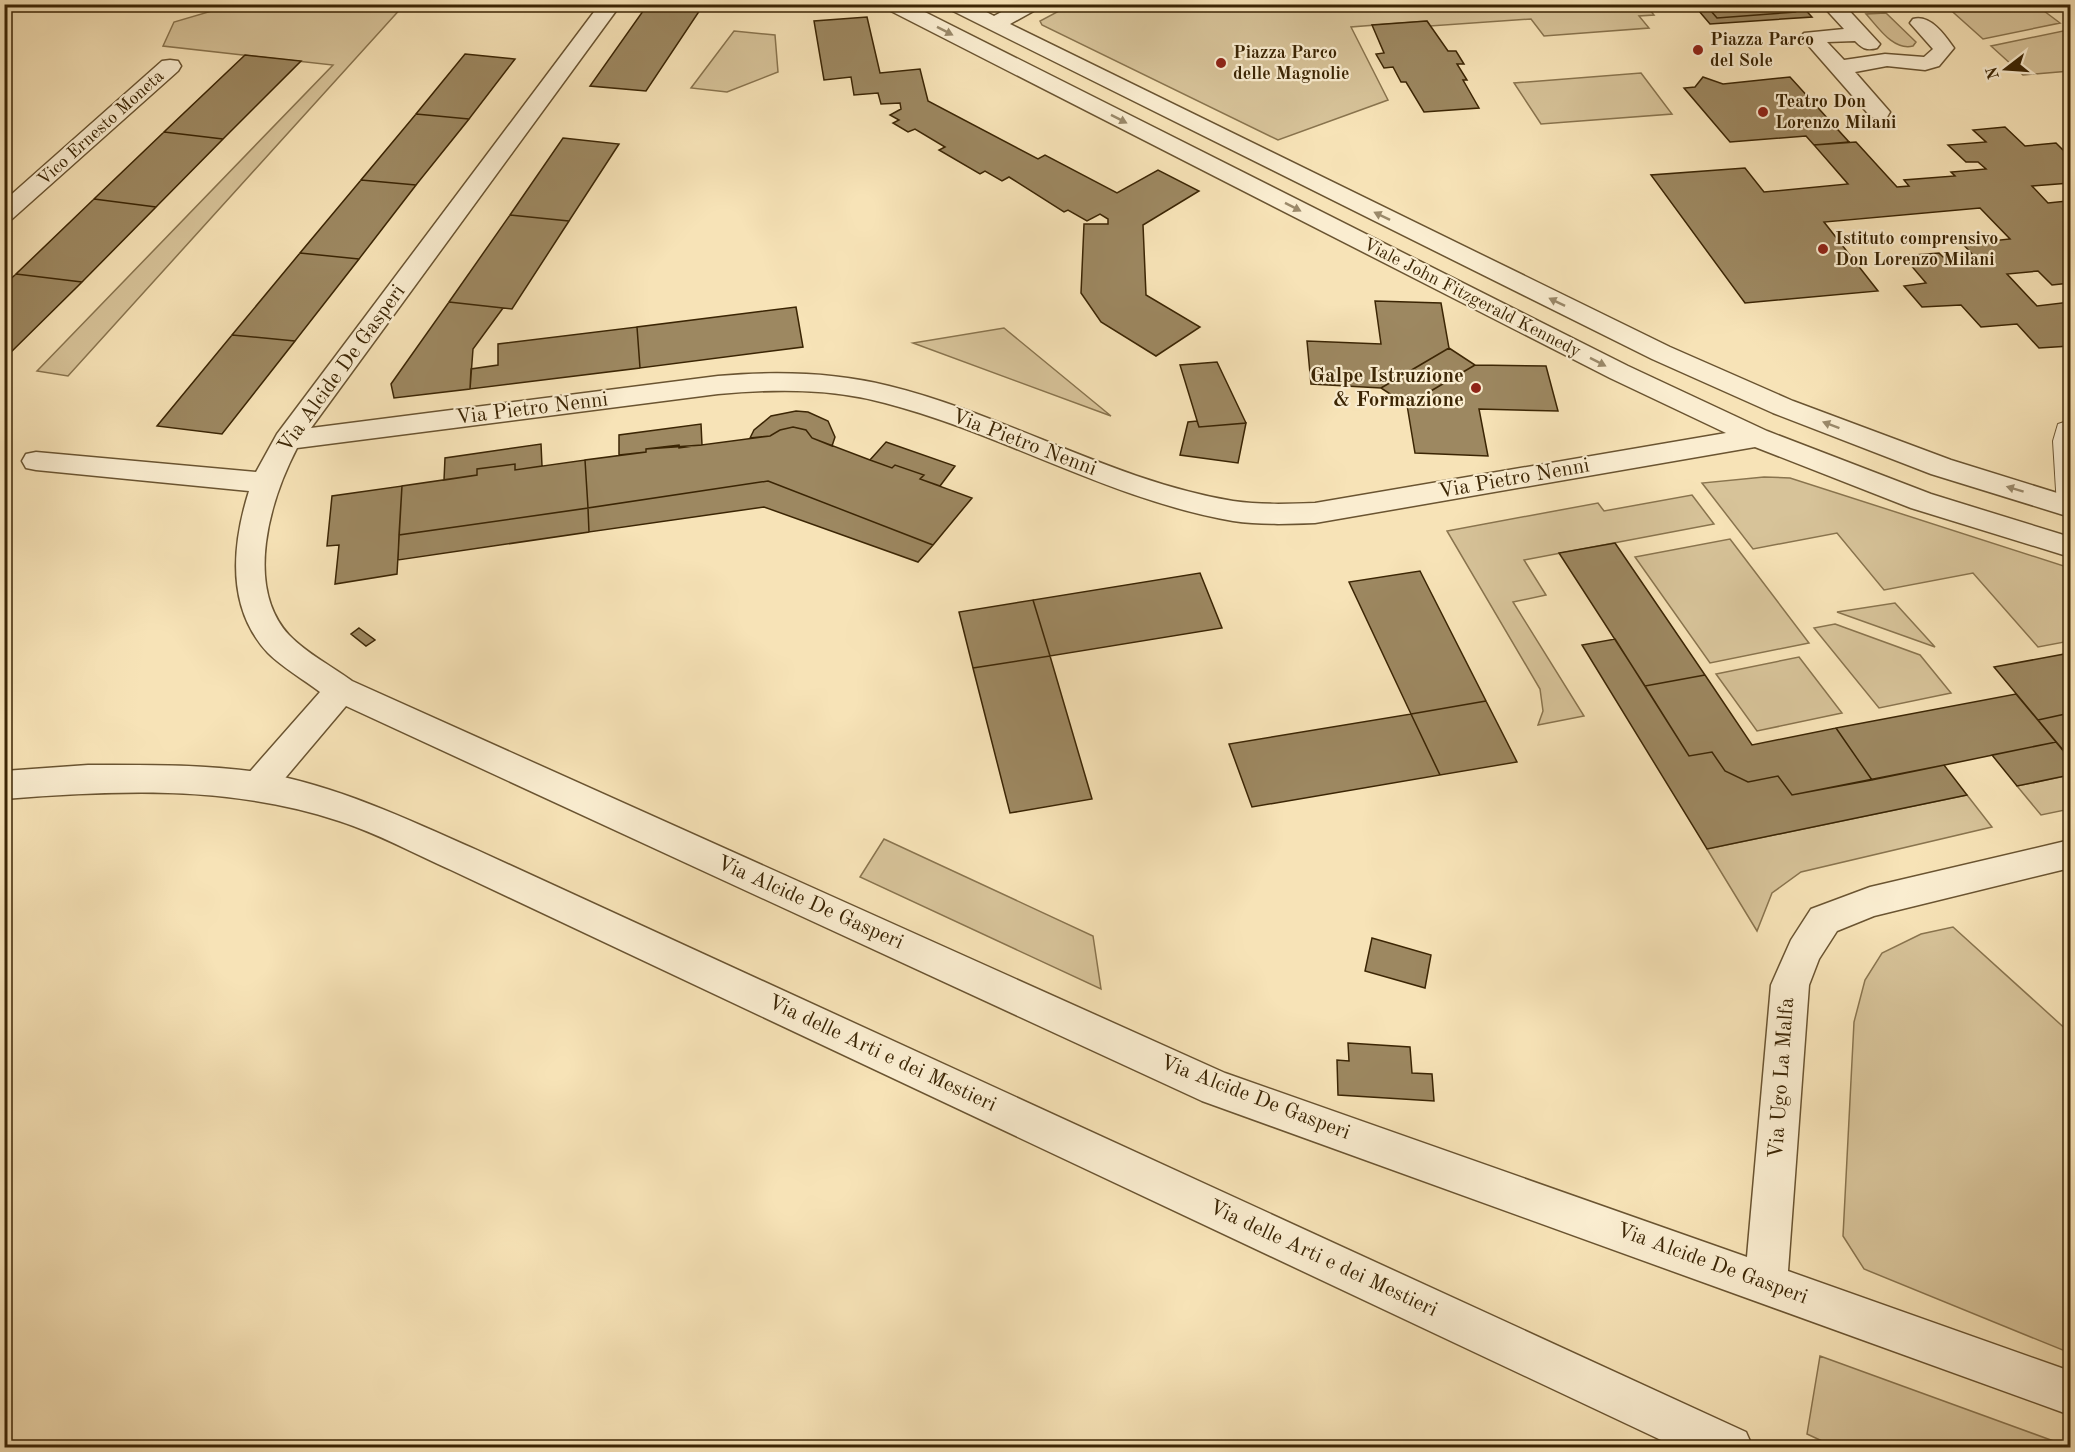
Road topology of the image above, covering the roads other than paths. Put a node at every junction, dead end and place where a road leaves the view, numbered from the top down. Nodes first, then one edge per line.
1 (611, 4) edge
2 (892, 4) edge
3 (954, 4) edge
4 (1032, 4) edge
5 (1831, 4) edge
6 (1920, 23) dead end
7 (994, 24) junction
8 (1860, 34) junction
9 (1886, 60) junction
10 (170, 66) dead end
11 (1838, 68) junction
12 (1879, 112) dead end
13 (4, 214) edge
14 (2070, 427) edge
15 (1757, 437) junction
16 (287, 440) junction
17 (36, 461) dead end
18 (265, 483) junction
19 (2069, 506) edge
20 (2070, 547) edge
21 (341, 690) junction
22 (4, 786) edge
23 (258, 786) junction
24 (2070, 854) edge
25 (1766, 1284) junction
26 (2070, 1394) edge
27 (1730, 1448) edge

1 - 16 street, Via Alcide De Gasperi
2 -> 15 street, Viale John Fitzgerald Kennedy
3 - 7 street, Viale John Fitzgerald Kennedy
4 - 7 street
5 - 8 street
6 - 9 street
19 -> 7 street, Viale John Fitzgerald Kennedy
8 - 9 street
8 - 11 street
9 - 11 street
10 - 13 street, Vico Ernesto Moneta
11 - 12 street
14 - 19 lane
15 - 16 street, Via Pietro Nenni
15 - 20 street, Viale John Fitzgerald Kennedy
16 - 18 street, Via Alcide De Gasperi
17 - 18 street
18 - 21 street, Via Alcide De Gasperi
21 - 23 street
21 - 25 street, Via Alcide De Gasperi
22 - 23 street, Via delle Arti e dei Mestieri
23 - 27 street, Via delle Arti e dei Mestieri
24 - 25 street, Via Ugo La Malfa
25 - 26 street, Via Alcide De Gasperi

